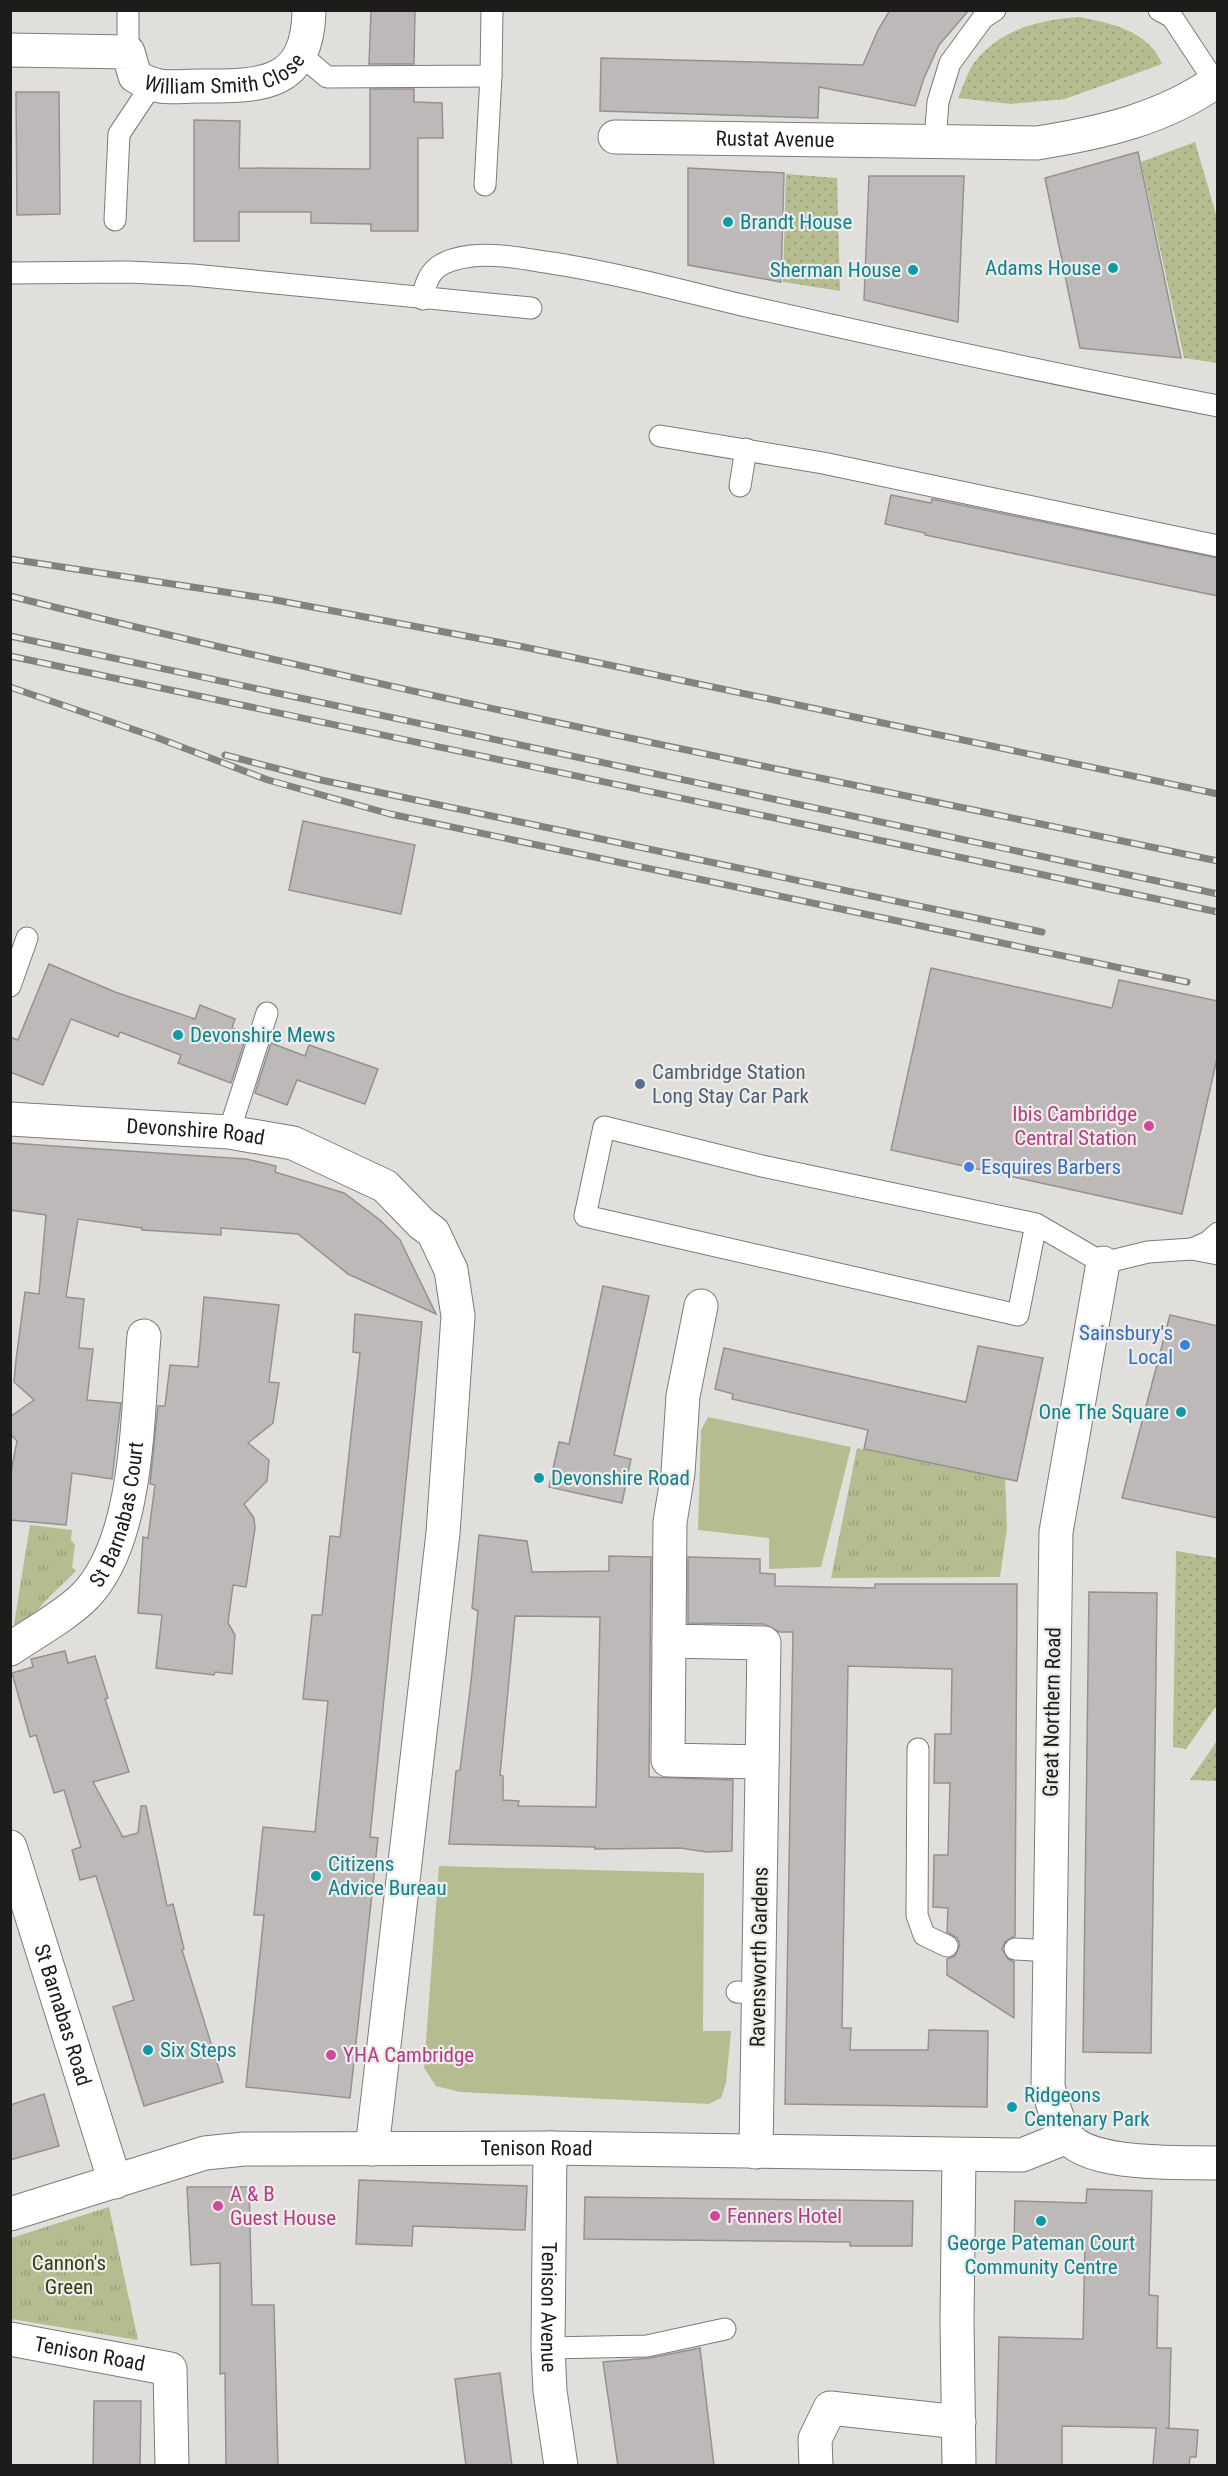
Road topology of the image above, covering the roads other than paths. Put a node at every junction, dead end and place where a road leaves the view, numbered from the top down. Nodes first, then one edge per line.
1 (128, 10) edge
2 (309, 10) edge
3 (492, 10) edge
4 (995, 10) edge
5 (1159, 10) edge
6 (10, 50) edge
7 (128, 52) junction
8 (301, 55) junction
9 (491, 76) junction
10 (1216, 81) edge
11 (151, 86) junction
12 (615, 137) dead end
13 (935, 140) junction
14 (485, 185) dead end
15 (115, 220) dead end
16 (10, 273) edge
17 (423, 299) junction
18 (531, 308) dead end
19 (1218, 406) edge
20 (660, 436) dead end
21 (746, 449) junction
22 (740, 486) dead end
23 (1218, 546) edge
24 (27, 938) dead end
25 (10, 986) edge
26 (267, 1013) dead end
27 (10, 1119) edge
28 (229, 1132) junction
29 (1036, 1224) junction
30 (1218, 1233) edge
31 (1192, 1249) junction
32 (1218, 1254) edge
33 (1102, 1263) junction
34 (701, 1306) dead end
35 (144, 1336) dead end
36 (669, 1641) junction
37 (10, 1649) edge
38 (918, 1749) dead end
39 (762, 1762) junction
40 (10, 1847) edge
41 (947, 1946) dead end
42 (1015, 1949) dead end
43 (1050, 1951) junction
44 (1077, 2144) junction
45 (550, 2148) junction
46 (372, 2150) junction
47 (756, 2152) junction
48 (959, 2156) junction
49 (1218, 2163) edge
50 (115, 2182) junction
51 (10, 2214) edge
52 (725, 2329) dead end
53 (10, 2339) edge
54 (548, 2348) junction
55 (959, 2422) junction
56 (172, 2466) edge
57 (561, 2466) edge
58 (816, 2466) edge
59 (959, 2466) edge

1 - 7 lane
2 - 8 street, William Smith Close
3 - 9 lane
4 - 13 lane
5 - 10 lane, Rustat Avenue
6 - 7 street, William Smith Close
7 - 11 street, William Smith Close
8 - 9 lane
8 - 11 street, William Smith Close
9 - 14 lane
10 - 13 street, Rustat Avenue
11 - 15 lane
12 - 13 street, Rustat Avenue
16 - 17 lane
17 - 18 lane
17 - 19 lane
20 - 21 lane
21 - 22 lane
21 - 23 lane
24 - 25 lane
26 - 28 lane
27 - 28 street, Devonshire Road
28 - 46 street, Devonshire Road
29 - 29 lane
29 - 33 lane
30 - 31 lane
31 - 32 lane
31 - 33 lane
33 - 43 street, Great Northern Road
34 - 36 street
35 - 37 street, St Barnabas Court
36 - 39 street
36 - 39 street, Ravensworth Gardens
38 - 41 lane
39 - 47 street, Ravensworth Gardens
40 - 50 street, St Barnabas Road
42 - 43 lane
43 - 44 street, Great Northern Road
44 - 48 street, Tenison Road
44 - 49 street
45 - 46 street, Tenison Road
45 - 47 street, Tenison Road
45 - 54 street, Tenison Avenue
46 - 50 street, Tenison Road
47 - 48 street, Tenison Road
48 - 55 street
50 - 51 street, Tenison Road
52 - 54 lane
53 - 56 street, Tenison Road
54 - 57 street, Tenison Avenue
55 - 58 street
55 - 59 street

